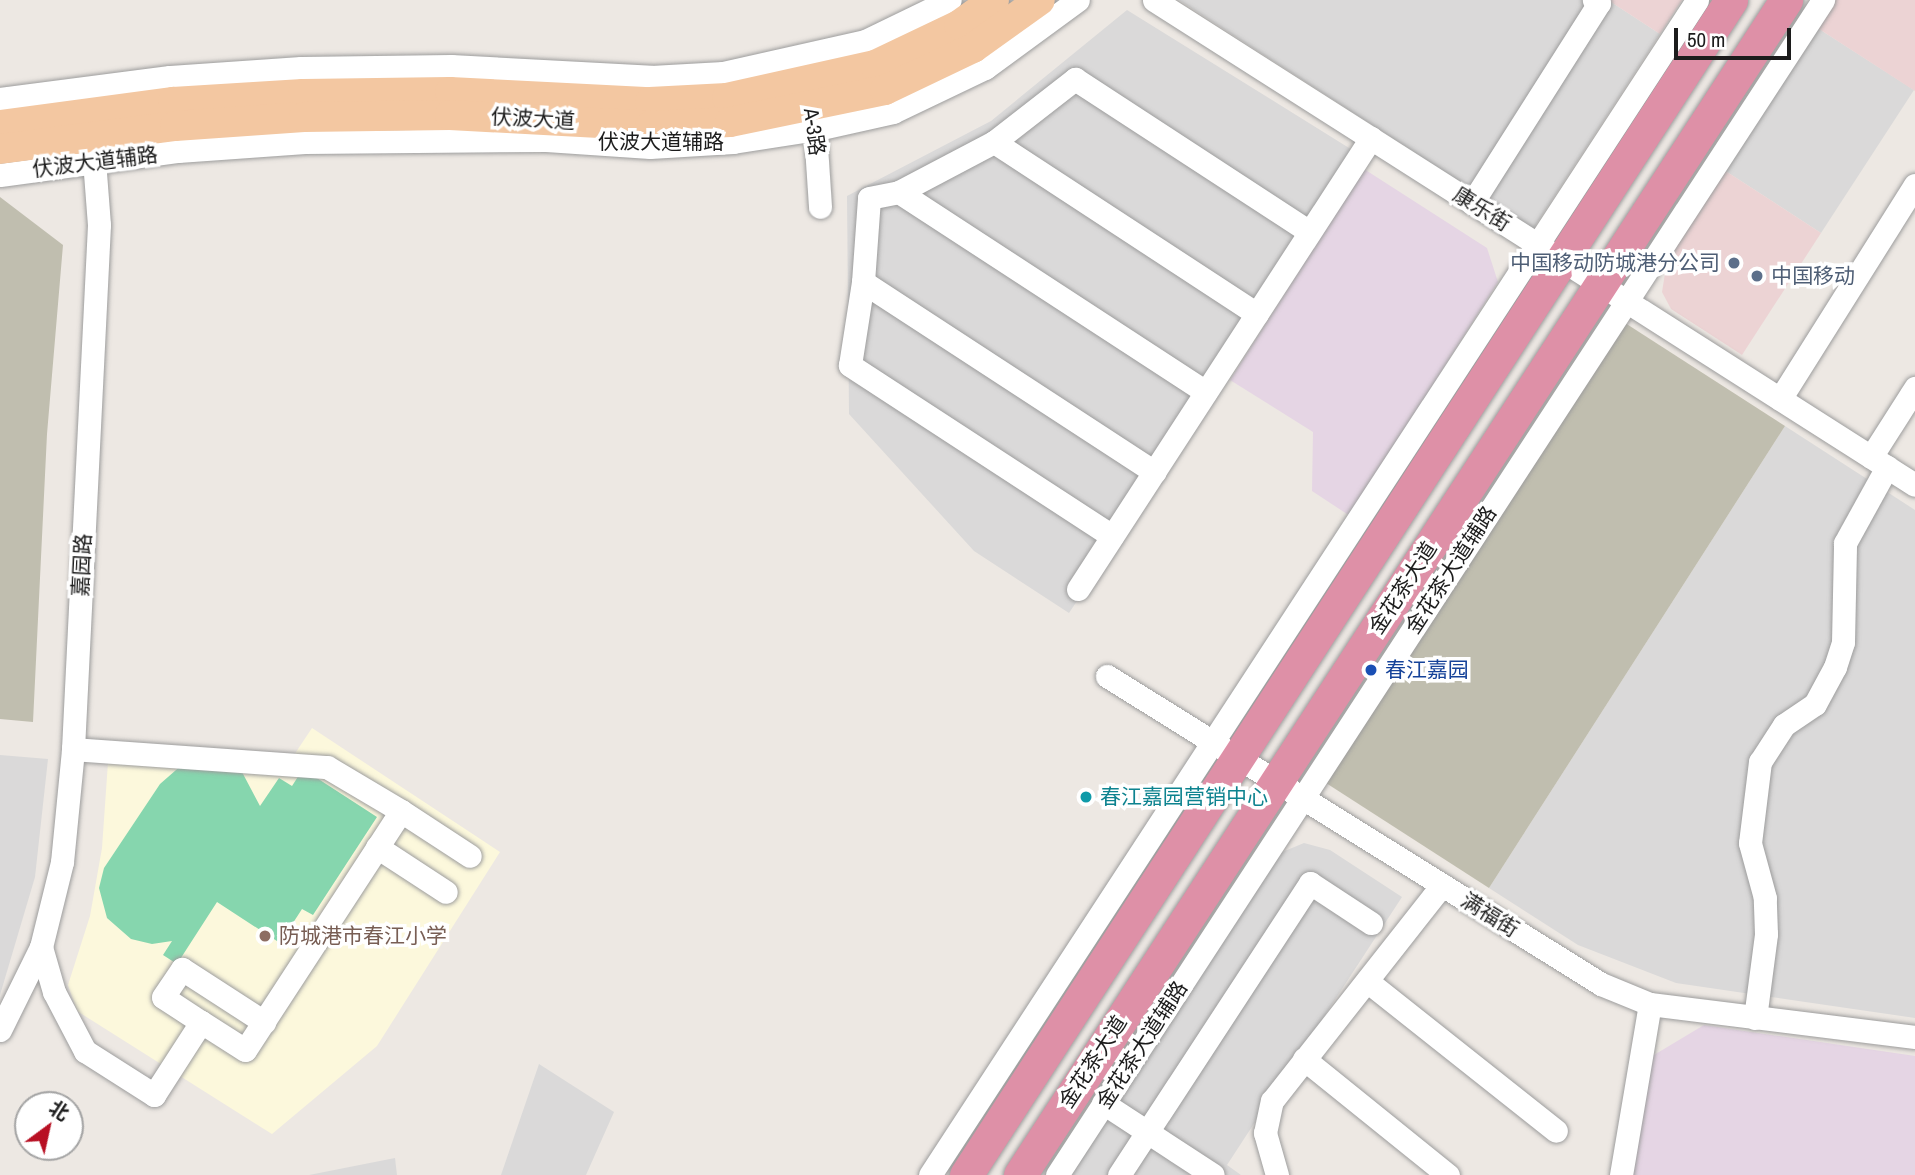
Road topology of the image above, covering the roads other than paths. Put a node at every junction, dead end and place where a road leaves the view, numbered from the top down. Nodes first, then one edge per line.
1 (950, 0) edge
2 (994, 0) edge
3 (1040, 0) edge
4 (1078, 0) edge
5 (1154, 0) edge
6 (1594, 0) edge
7 (1696, 0) edge
8 (1731, 0) edge
9 (1786, 0) edge
10 (1823, 0) edge
11 (809, 95) junction
12 (0, 99) edge
13 (450, 115) junction
14 (0, 125) edge
15 (91, 125) junction
16 (1371, 138) junction
17 (546, 140) junction
18 (994, 142) junction
19 (0, 149) edge
20 (0, 175) edge
21 (1915, 185) edge
22 (899, 192) junction
23 (1472, 203) junction
24 (820, 207) dead end
25 (1310, 232) junction
26 (1550, 252) junction
27 (863, 282) junction
28 (1614, 293) junction
29 (1257, 314) junction
30 (1915, 388) edge
31 (1206, 392) junction
32 (1780, 399) junction
33 (1879, 462) junction
34 (1154, 472) junction
35 (1915, 485) edge
36 (1112, 536) junction
37 (1078, 589) dead end
38 (1107, 676) dead end
39 (73, 749) junction
40 (1225, 750) junction
41 (1289, 790) junction
42 (401, 811) junction
43 (377, 847) junction
44 (470, 856) dead end
45 (1442, 885) junction
46 (446, 892) dead end
47 (1371, 923) dead end
48 (41, 947) junction
49 (1367, 981) junction
50 (1650, 1004) junction
51 (1755, 1018) junction
52 (201, 1022) junction
53 (264, 1022) junction
54 (0, 1030) edge
55 (1915, 1037) edge
56 (1304, 1059) junction
57 (1103, 1103) junction
58 (1556, 1131) dead end
59 (1147, 1132) junction
60 (930, 1175) edge
61 (966, 1175) edge
62 (1020, 1175) edge
63 (1057, 1175) edge
64 (1119, 1175) edge
65 (1213, 1175) edge
66 (1277, 1175) edge
67 (1448, 1175) edge
68 (1621, 1175) edge

1 - 11 street, 伏波大道辅路
2 - 11 main road, 伏波大道
3 - 11 main road, 伏波大道
4 - 11 street, 伏波大道辅路
5 - 16 street, 康乐街
6 - 23 street
7 - 26 street
8 - 26 highway
9 - 28 highway, 金花茶大道
10 - 28 street
11 - 13 main road, 伏波大道
11 - 15 main road, 伏波大道
11 - 17 street, 伏波大道辅路
11 - 24 street, A-3路
12 - 15 street, 伏波大道辅路
13 - 15 main road, 伏波大道
13 - 17 main road
14 - 15 main road, 伏波大道
15 - 17 street, 伏波大道辅路
15 - 19 main road, 伏波大道
15 - 20 street, 伏波大道辅路
15 - 39 street, 嘉园路
16 - 23 street, 康乐街
16 - 25 street
18 - 22 street
18 - 25 street
18 - 29 street
21 - 32 street
22 - 27 street
22 - 31 street
23 - 26 street, 康乐街
25 - 29 street
26 - 28 street, 康乐街
26 - 40 highway
27 - 34 street
27 - 36 street
28 - 32 street, 康乐街
28 - 41 highway, 金花茶大道
29 - 31 street
30 - 33 street
31 - 34 street
32 - 33 street, 康乐街
33 - 35 street, 康乐街
33 - 51 street
34 - 36 street
36 - 37 street
38 - 40 street, 满福街
39 - 42 street
39 - 48 street, 嘉园路
40 - 41 street, 满福街
40 - 60 street
40 - 61 highway
41 - 45 street, 满福街
41 - 57 street, 金花茶大道辅路
41 - 62 highway, 金花茶大道
42 - 43 street
42 - 44 street
43 - 46 street
43 - 53 street
45 - 49 street
45 - 50 street, 满福街
47 - 59 street
48 - 52 street
48 - 54 street, 嘉园路
49 - 56 street
49 - 58 street
50 - 51 street, 满福街
50 - 68 street
51 - 55 street, 满福街
52 - 53 street
52 - 53 street
56 - 66 street
56 - 67 street
57 - 59 street
57 - 63 street, 金花茶大道辅路
59 - 64 street
59 - 65 street

